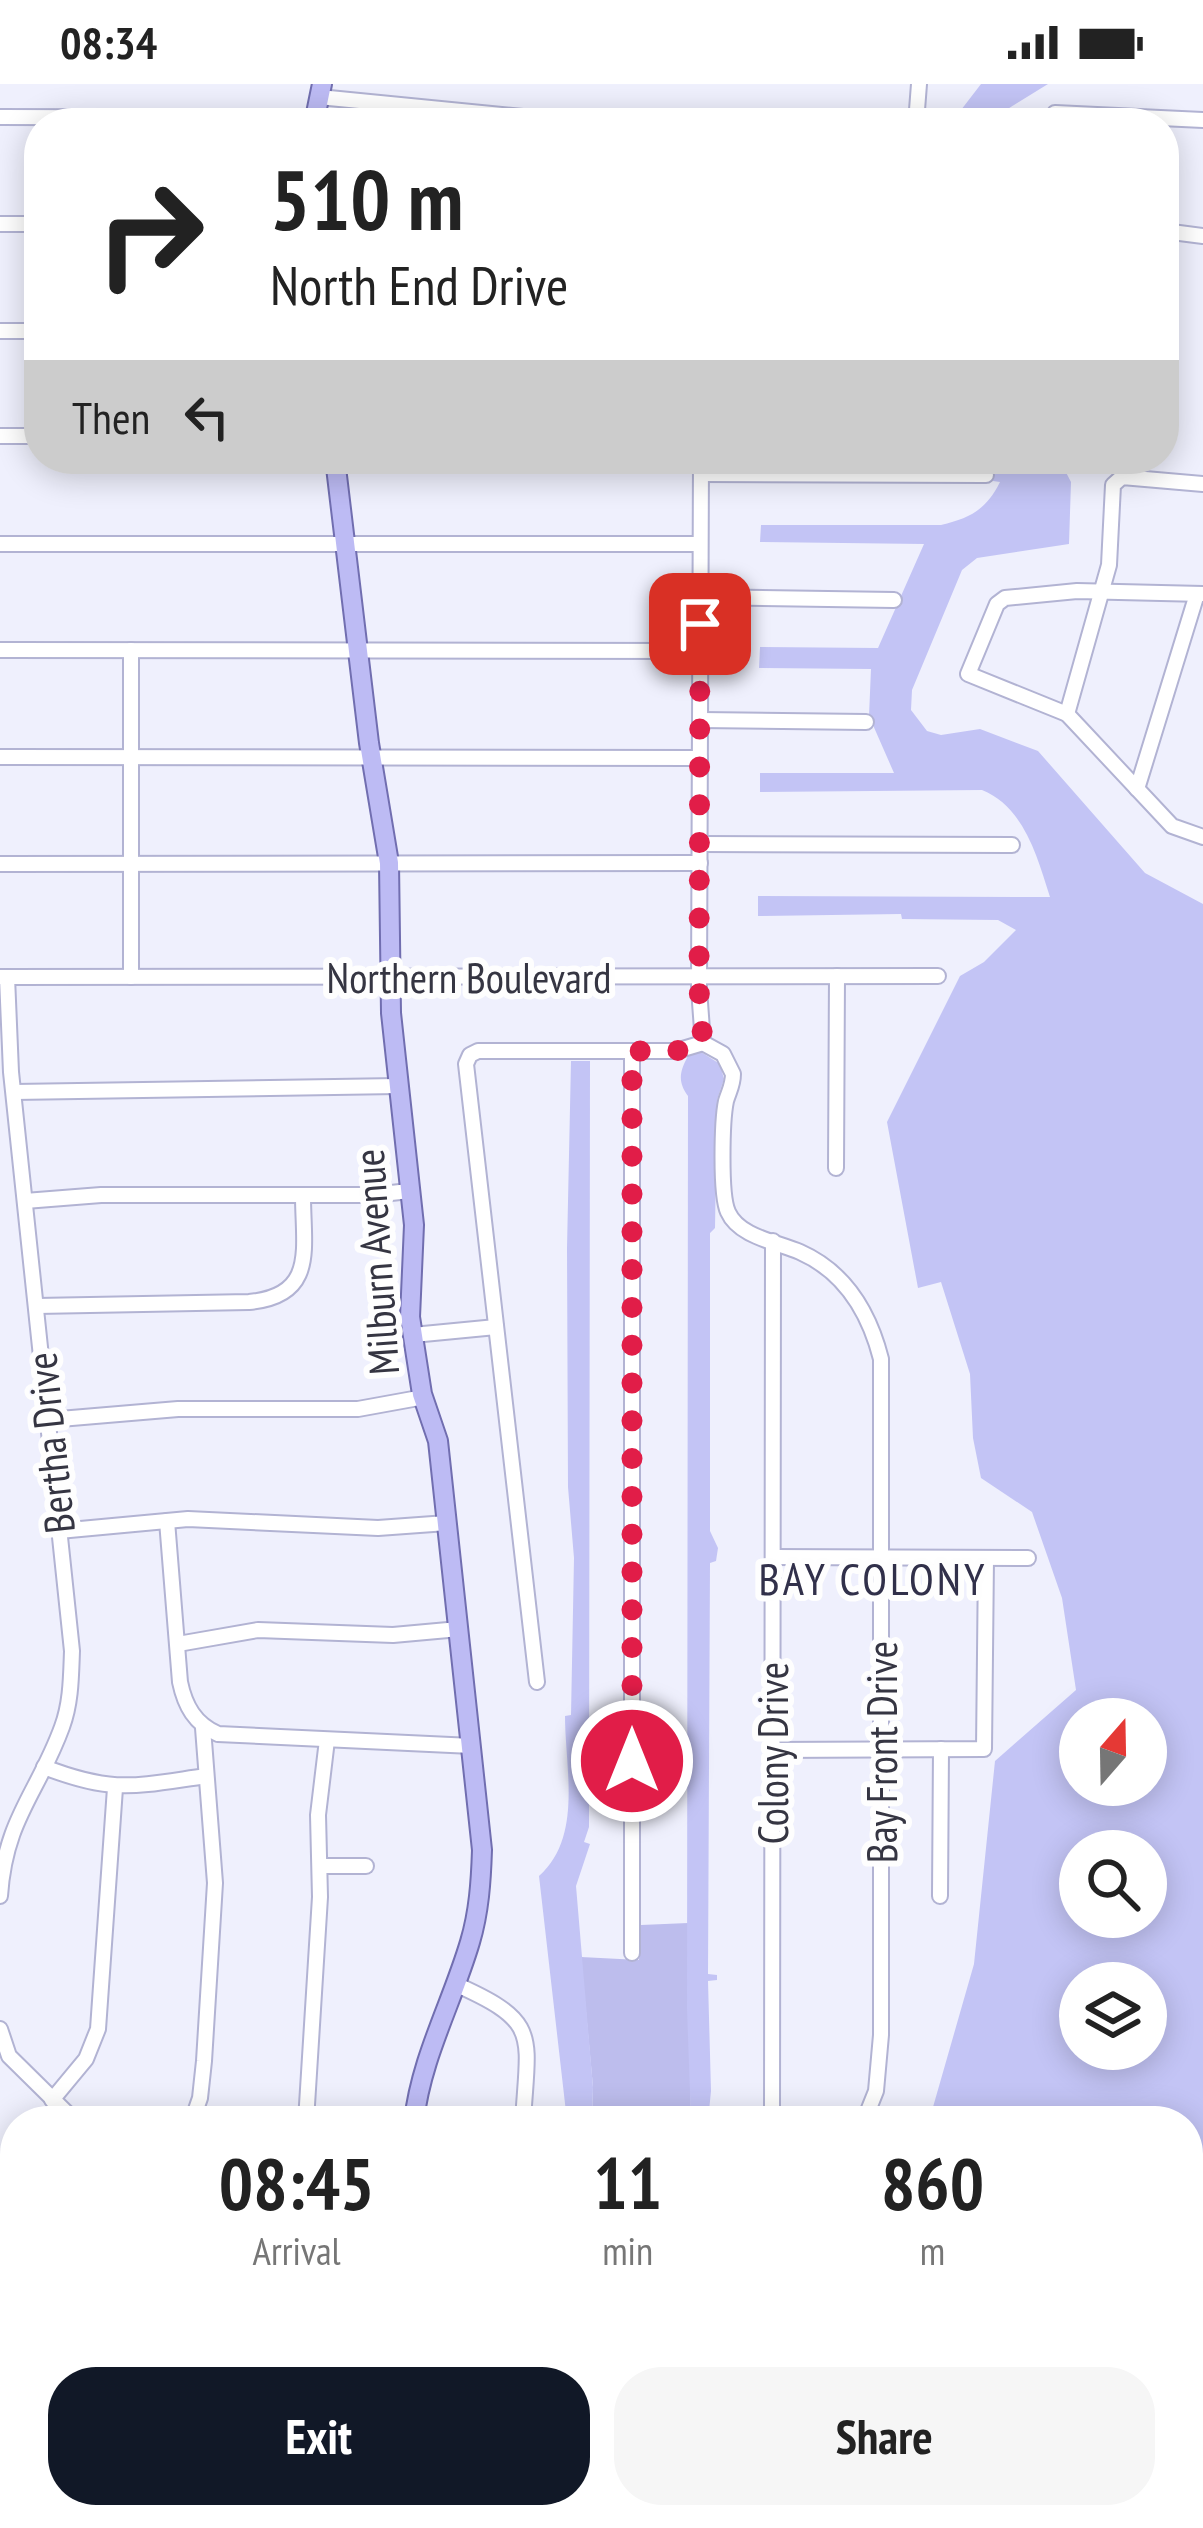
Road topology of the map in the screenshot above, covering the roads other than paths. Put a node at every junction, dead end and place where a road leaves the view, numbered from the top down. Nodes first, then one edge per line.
1 (321, 90) edge
2 (465, 108) edge
3 (337, 474) edge
4 (701, 474) edge
5 (954, 474) edge
6 (986, 475) dead end
7 (1203, 484) edge
8 (0, 544) edge
9 (346, 544) junction
10 (700, 544) junction
11 (1103, 591) junction
12 (1200, 594) edge
13 (700, 597) junction
14 (894, 600) dead end
15 (0, 650) edge
16 (131, 650) junction
17 (358, 650) junction
18 (700, 651) junction
19 (1067, 714) junction
20 (700, 720) junction
21 (866, 722) dead end
22 (0, 757) edge
23 (132, 757) junction
24 (371, 757) junction
25 (700, 758) junction
26 (1137, 789) junction
27 (1203, 837) edge
28 (700, 844) junction
29 (1012, 844) dead end
30 (131, 863) junction
31 (389, 863) junction
32 (700, 863) junction
33 (0, 864) edge
34 (700, 976) junction
35 (837, 976) junction
36 (938, 976) dead end
37 (4, 977) edge
38 (131, 977) junction
39 (391, 977) junction
40 (703, 1043) junction
41 (632, 1051) junction
42 (398, 1087) junction
43 (14, 1093) junction
44 (836, 1168) dead end
45 (409, 1191) junction
46 (303, 1196) junction
47 (25, 1202) junction
48 (772, 1241) junction
49 (37, 1306) junction
50 (496, 1328) junction
51 (413, 1335) junction
52 (424, 1397) junction
53 (48, 1420) junction
54 (167, 1521) junction
55 (447, 1523) junction
56 (59, 1531) junction
57 (772, 1557) junction
58 (881, 1558) junction
59 (986, 1558) junction
60 (1028, 1558) dead end
61 (459, 1629) junction
62 (178, 1644) junction
63 (537, 1682) dead end
64 (203, 1728) junction
65 (327, 1740) junction
66 (472, 1746) junction
67 (880, 1749) junction
68 (941, 1749) junction
69 (772, 1750) junction
70 (44, 1767) junction
71 (206, 1776) junction
72 (115, 1788) junction
73 (320, 1866) junction
74 (366, 1866) dead end
75 (0, 1896) edge
76 (940, 1896) dead end
77 (632, 1953) dead end
78 (455, 1984) junction
79 (0, 2029) edge
80 (5, 2059) edge
81 (52, 2100) junction
82 (59, 2106) edge
83 (197, 2106) edge
84 (307, 2106) edge
85 (417, 2106) edge
86 (524, 2106) edge
87 (772, 2106) edge
88 (870, 2106) edge

1 - 2 street
3 - 9 main road, Milburn Avenue
4 - 10 street
5 - 6 street
7 - 11 street
8 - 9 street
9 - 10 street
9 - 17 main road, Milburn Avenue
10 - 13 street
11 - 12 street
11 - 19 street
11 - 19 street
12 - 26 street
13 - 14 street
13 - 18 street
15 - 16 street
16 - 17 street
16 - 23 street
17 - 18 street
17 - 24 main road, Milburn Avenue
18 - 20 street
19 - 26 street
20 - 21 street
20 - 25 street
22 - 23 street
23 - 24 street
23 - 30 street
24 - 25 street
24 - 31 main road, Milburn Avenue
25 - 28 street
26 - 27 street
28 - 29 street
28 - 32 street
30 - 31 street
30 - 33 street
30 - 38 street
31 - 32 street
31 - 39 main road, Milburn Avenue
32 - 34 street
34 - 35 street, Northern Boulevard
34 - 39 street, Northern Boulevard
34 - 40 street
35 - 36 street, Northern Boulevard
35 - 44 street
37 - 38 street, Northern Boulevard
37 - 43 street, Bertha Drive
38 - 39 street, Northern Boulevard
39 - 42 main road, Milburn Avenue
40 - 41 street
40 - 48 street, Bay Front Drive
41 - 50 street
41 - 77 street
42 - 43 street
42 - 45 main road, Milburn Avenue
43 - 47 street, Bertha Drive
45 - 46 street
45 - 51 main road, Milburn Avenue
46 - 47 street
46 - 49 street
47 - 49 street, Bertha Drive
48 - 57 street, Colony Drive
48 - 58 street, Bay Front Drive
49 - 53 street, Bertha Drive
50 - 51 street
50 - 63 street
51 - 52 main road, Milburn Avenue
52 - 53 street
52 - 55 main road, Milburn Avenue
53 - 56 street, Bertha Drive
54 - 55 street
54 - 56 street
54 - 62 street
55 - 61 main road, Milburn Avenue
56 - 70 street, Bertha Drive
57 - 58 street
57 - 69 street, Colony Drive
58 - 59 street
58 - 67 street, Bay Front Drive
59 - 60 street
59 - 68 street
61 - 62 street
61 - 66 main road, Milburn Avenue
62 - 64 street
64 - 65 street
64 - 71 street
65 - 66 street
65 - 73 street
66 - 78 main road, Milburn Avenue
67 - 68 street
67 - 69 street
67 - 88 street, Bay Front Drive
68 - 76 street
69 - 87 street, Colony Drive
70 - 72 street
70 - 75 street, Bertha Drive
71 - 72 street
71 - 83 street
72 - 81 street
73 - 74 street
73 - 84 street
78 - 85 main road, Milburn Avenue
78 - 86 street
79 - 80 street
80 - 81 street
81 - 82 street

